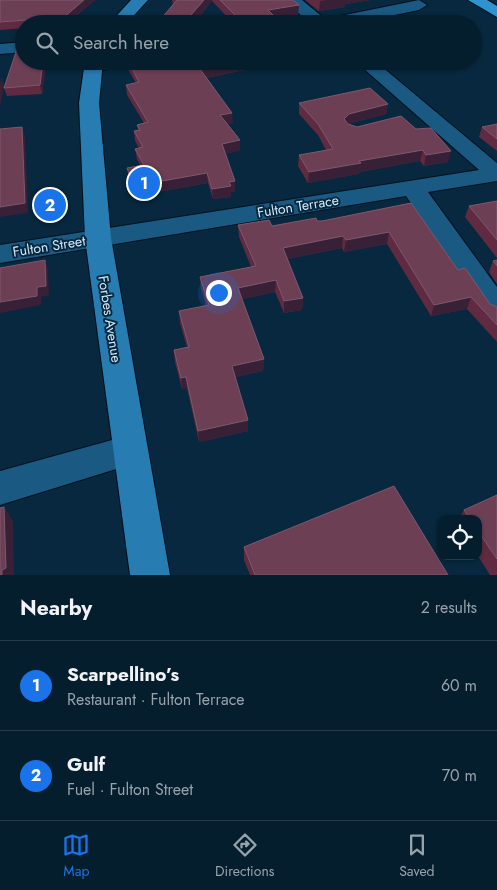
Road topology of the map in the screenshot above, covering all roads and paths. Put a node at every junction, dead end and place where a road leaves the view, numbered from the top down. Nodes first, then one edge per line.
1 (140, 0) edge
2 (293, 0) edge
3 (476, 0) edge
4 (419, 5) dead end
5 (497, 12) edge
6 (126, 15) edge
7 (310, 15) edge
8 (370, 15) edge
9 (15, 48) edge
10 (0, 49) edge
11 (93, 70) edge
12 (374, 70) edge
13 (423, 112) junction
14 (398, 118) edge
15 (497, 174) edge
16 (412, 187) junction
17 (98, 238) junction
18 (0, 254) edge
19 (497, 308) edge
20 (130, 450) junction
21 (0, 488) edge
22 (150, 575) edge

1 - 6 main road
2 - 7 street
3 - 5 highway
4 - 8 street
9 - 10 street
11 - 17 main road, Forbes Avenue
12 - 13 street
13 - 14 street
13 - 15 street
15 - 16 street, Fulton Terrace
16 - 17 street, Fulton Terrace
16 - 19 street
17 - 18 street, Fulton Street
17 - 20 main road, Forbes Avenue
20 - 21 street
20 - 22 main road, Forbes Avenue

